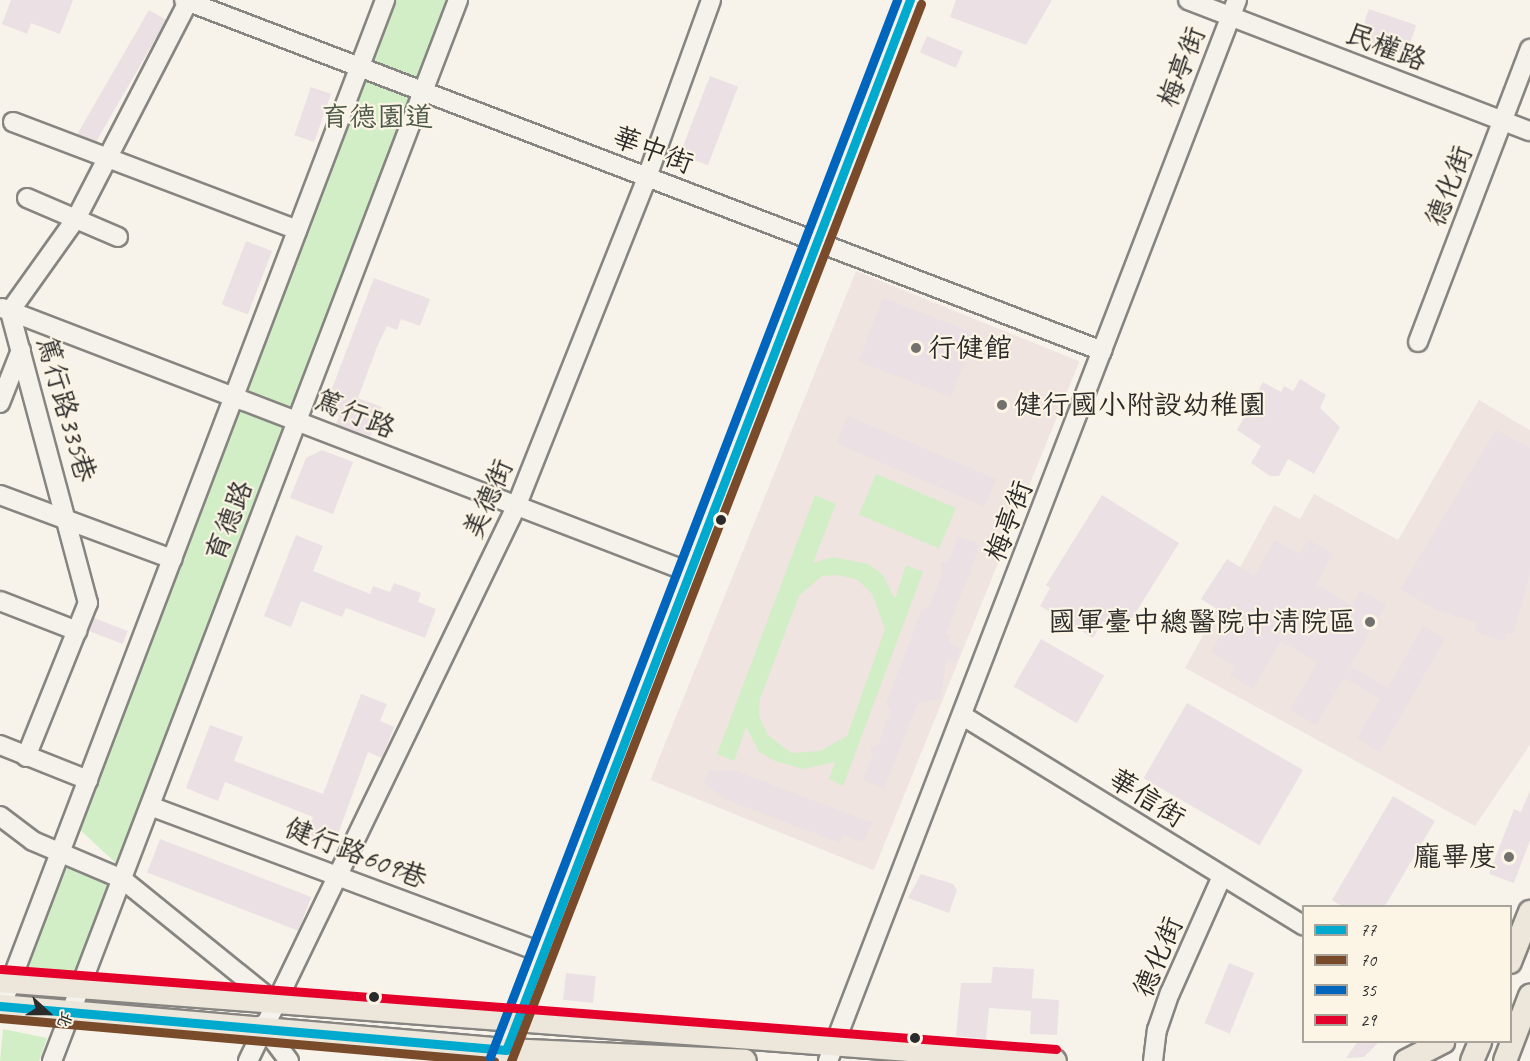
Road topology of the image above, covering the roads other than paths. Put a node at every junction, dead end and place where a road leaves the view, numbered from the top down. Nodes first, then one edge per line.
1 (385, 0) edge
2 (458, 0) edge
3 (711, 0) edge
4 (910, 0) edge
5 (1188, 0) edge
6 (187, 1) edge
7 (1234, 8) edge
8 (1530, 49) edge
9 (360, 66) junction
10 (423, 90) junction
11 (7, 120) edge
12 (1503, 121) junction
13 (1530, 131) edge
14 (108, 158) junction
15 (648, 177) junction
16 (27, 198) dead end
17 (77, 217) junction
18 (297, 230) junction
19 (118, 237) dead end
20 (818, 242) junction
21 (5, 309) edge
22 (1418, 342) dead end
23 (21, 350) junction
24 (1102, 351) junction
25 (234, 396) junction
26 (0, 403) edge
27 (297, 420) junction
28 (0, 495) edge
29 (516, 507) junction
30 (70, 521) junction
31 (172, 559) junction
32 (688, 572) junction
33 (0, 602) edge
34 (77, 631) junction
35 (963, 716) junction
36 (0, 745) edge
37 (26, 757) junction
38 (88, 780) junction
39 (150, 806) junction
40 (0, 816) edge
41 (60, 852) junction
42 (339, 875) junction
43 (1222, 876) junction
44 (122, 879) junction
45 (1530, 912) edge
46 (1302, 925) edge
47 (543, 954) junction
48 (1512, 957) edge
49 (5, 981) edge
50 (81, 987) junction
51 (1530, 996) edge
52 (274, 1002) junction
53 (1530, 1006) edge
54 (0, 1007) edge
55 (71, 1011) junction
56 (518, 1019) junction
57 (262, 1025) junction
58 (1530, 1031) edge
59 (1439, 1043) edge
60 (1479, 1043) edge
61 (1512, 1043) edge
62 (1512, 1043) edge
63 (831, 1054) edge
64 (504, 1055) edge
65 (52, 1061) edge
66 (248, 1061) edge
67 (289, 1061) edge
68 (745, 1061) edge
69 (1055, 1061) edge
70 (1153, 1061) edge
71 (1406, 1061) edge
72 (1472, 1061) edge
73 (1505, 1061) edge

1 - 9 street, 育德路
2 - 10 street, 育德路
3 - 15 street, 美德街
4 - 20 street
5 - 7 street, 民權路
6 - 9 street, 華中街
6 - 14 street
7 - 12 street, 民權路
7 - 24 street, 梅亭街
8 - 12 street, 德化街
9 - 10 street, 華中街
9 - 18 street, 育德路
10 - 15 street, 華中街
10 - 27 street, 育德路
11 - 14 street
12 - 13 street, 民權路
12 - 22 street, 德化街
14 - 17 street
14 - 18 street
15 - 20 street, 華中街
15 - 29 street, 美德街
16 - 17 street
17 - 19 street
17 - 21 street
18 - 25 street, 育德路
20 - 24 street, 華中街
20 - 32 street
21 - 23 street, 篤行路335巷
21 - 25 street, 篤行路
23 - 26 street
23 - 30 street, 篤行路335巷
24 - 35 street, 梅亭街
25 - 27 street, 篤行路
25 - 31 street, 育德路
27 - 29 street, 篤行路
27 - 39 street, 育德路
28 - 30 street
29 - 32 street, 篤行路
29 - 42 street, 美德街
30 - 31 street
30 - 34 street, 篤行路335巷
31 - 38 street, 育德路
32 - 47 street
33 - 34 street
34 - 37 street, 篤行路335巷
35 - 43 street, 華信街
35 - 63 street, 梅亭街
36 - 37 street
37 - 38 street
38 - 41 street, 育德路
39 - 42 street, 健行路609巷
39 - 44 street, 育德路
40 - 41 street
41 - 44 street
41 - 49 street, 育德路
42 - 47 street, 健行路609巷
42 - 52 street, 美德街
43 - 46 street, 華信街
43 - 70 street, 德化街
44 - 50 street, 育德路
44 - 52 street
45 - 48 main road
47 - 56 street
49 - 50 main road
49 - 54 street, 育德路
50 - 52 main road
50 - 55 street, 育德路
51 - 62 main road
52 - 56 main road
52 - 57 street, 美德街
53 - 58 main road
54 - 55 main road
55 - 57 main road
55 - 65 street, 育德路
56 - 63 main road
56 - 64 street
57 - 64 main road
57 - 66 street
57 - 67 street
59 - 71 main road
60 - 72 main road
61 - 73 main road
63 - 69 main road
64 - 68 main road

